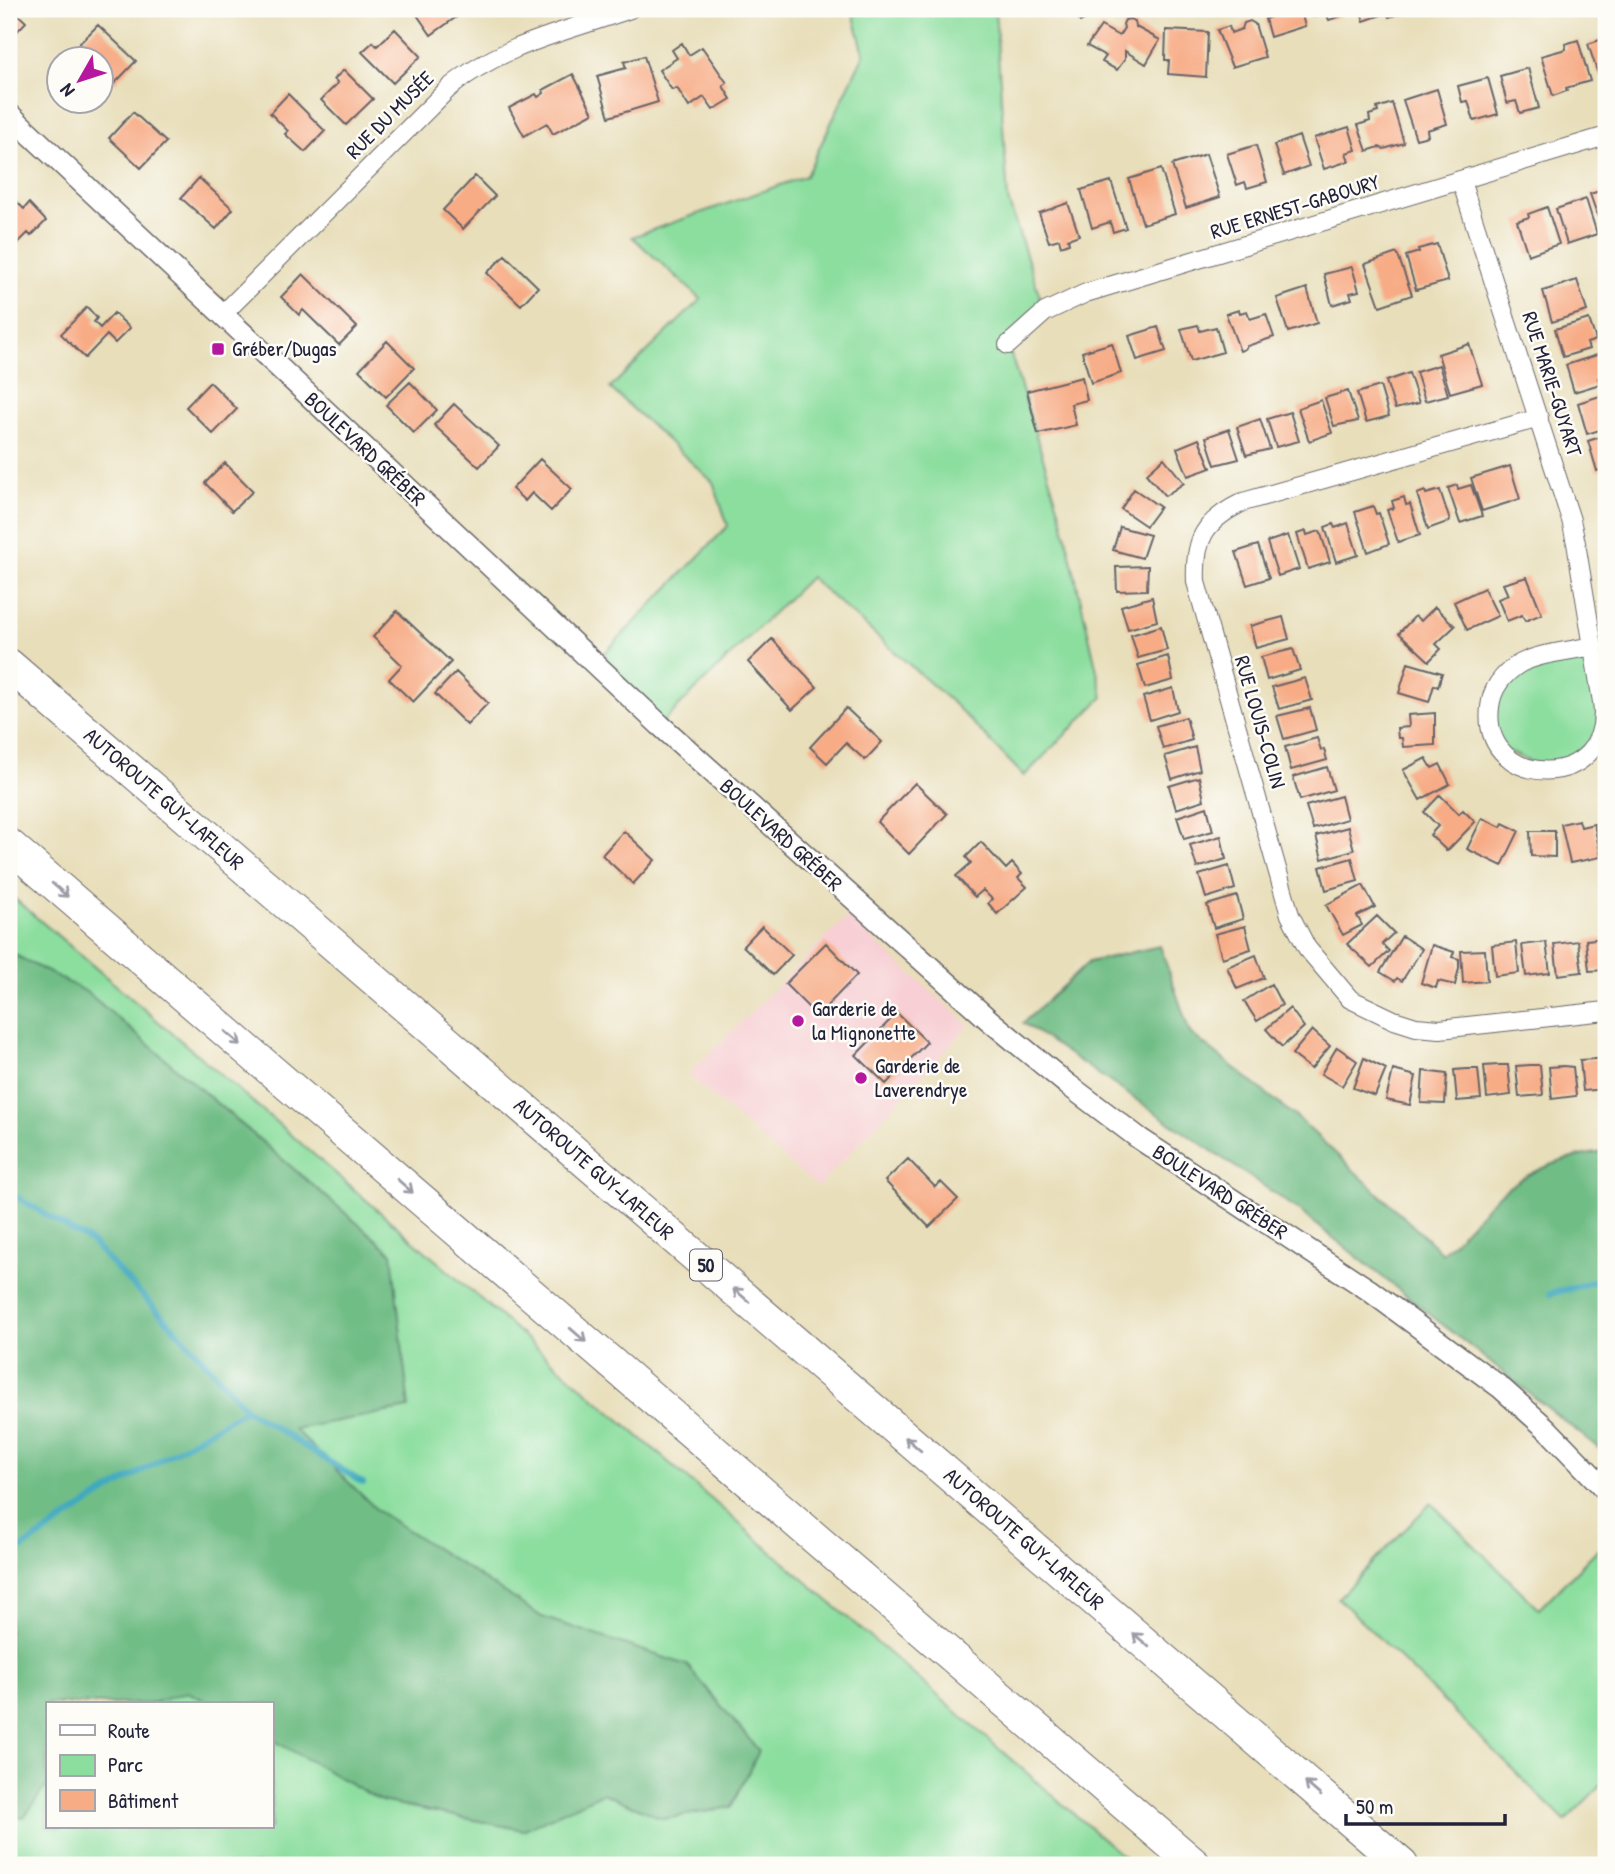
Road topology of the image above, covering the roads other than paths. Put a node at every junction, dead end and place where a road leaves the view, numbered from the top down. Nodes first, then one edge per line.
1 (630, 9) edge
2 (9, 114) edge
3 (1606, 136) edge
4 (1461, 181) junction
5 (222, 315) junction
6 (1008, 345) dead end
7 (1539, 418) junction
8 (1592, 646) junction
9 (9, 665) edge
10 (9, 845) edge
11 (1606, 1011) edge
12 (1606, 1490) edge
13 (1195, 1865) edge
14 (1402, 1865) edge

1 - 5 street, RUE DU MUSÉE
2 - 5 street, BOULEVARD GRÉBER
3 - 4 street, RUE ERNEST-GABOURY
4 - 6 street, RUE ERNEST-GABOURY
4 - 7 street, RUE MARIE-GUYART
5 - 12 street, BOULEVARD GRÉBER
7 - 8 street, RUE MARIE-GUYART
7 - 11 street, RUE LOUIS-COLIN
8 - 8 street, RUE MARIE-GUYART
14 -> 9 highway, AUTOROUTE GUY-LAFLEUR / 50
10 -> 13 highway

